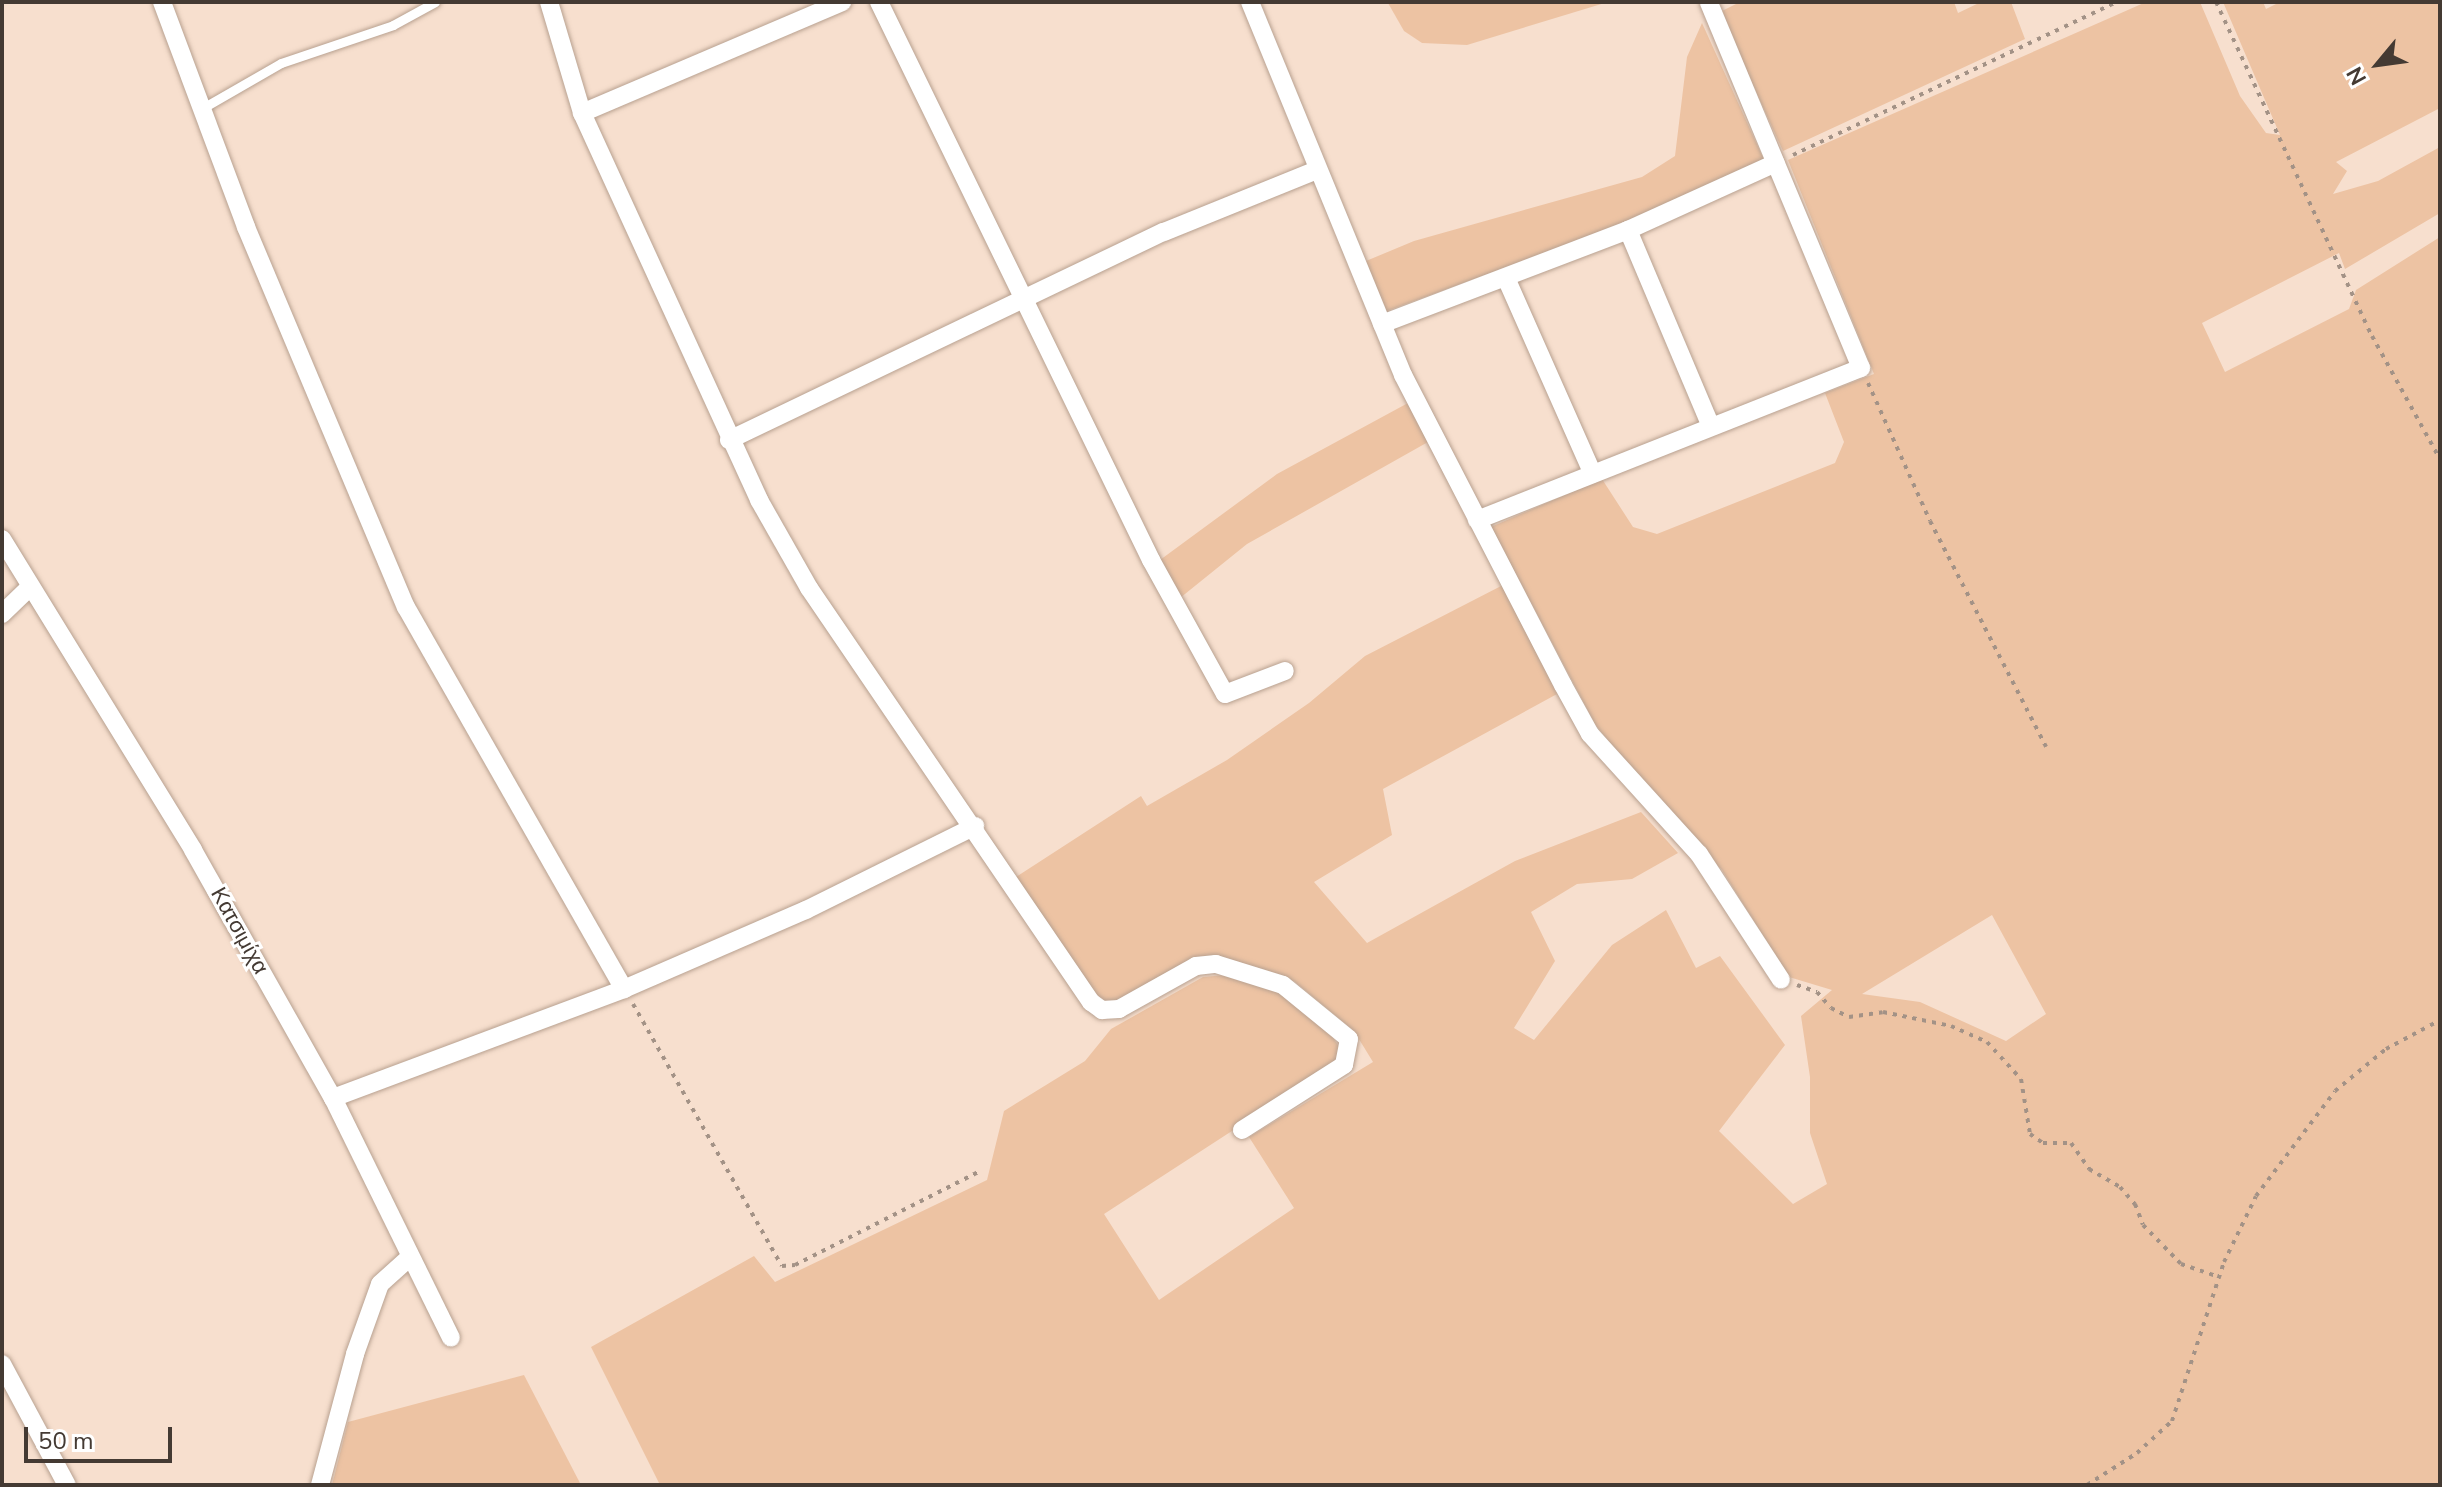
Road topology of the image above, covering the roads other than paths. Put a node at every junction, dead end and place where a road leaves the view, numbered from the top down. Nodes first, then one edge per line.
1 (162, 2) edge
2 (435, 2) edge
3 (549, 2) edge
4 (842, 2) edge
5 (879, 2) edge
6 (1250, 2) edge
7 (1709, 2) edge
8 (201, 109) junction
9 (582, 113) junction
10 (1776, 163) junction
11 (1317, 170) junction
12 (1628, 230) junction
13 (1506, 278) junction
14 (1025, 298) junction
15 (1382, 324) junction
16 (1710, 424) junction
17 (729, 440) junction
18 (1593, 474) junction
19 (1477, 520) junction
20 (2, 539) edge
21 (28, 589) junction
22 (2, 614) edge
23 (1285, 671) dead end
24 (975, 826) junction
25 (1781, 980) road end
26 (624, 989) junction
27 (333, 1098) junction
28 (1242, 1130) dead end
29 (410, 1257) junction
30 (451, 1338) dead end
31 (2, 1364) edge
32 (67, 1485) edge
33 (320, 1485) edge

1 - 8 street
2 - 8 lane
3 - 9 street
4 - 9 street
5 - 14 street
6 - 11 street
7 - 10 street
8 - 26 street
9 - 17 street
10 - 12 street
10 - 16 street
11 - 14 street
11 - 15 street
12 - 13 street
12 - 16 street
13 - 15 street
13 - 18 street
14 - 17 street
14 - 23 street
15 - 19 street
16 - 18 street
17 - 24 street
18 - 19 street
19 - 25 street
20 - 21 street, Κατσιμίχα
21 - 22 street
21 - 27 street, Κατσιμίχα
24 - 26 street
24 - 28 street
26 - 27 street
27 - 29 street, Κατσιμίχα
29 - 30 street, Κατσιμίχα
29 - 33 street
31 - 32 street

